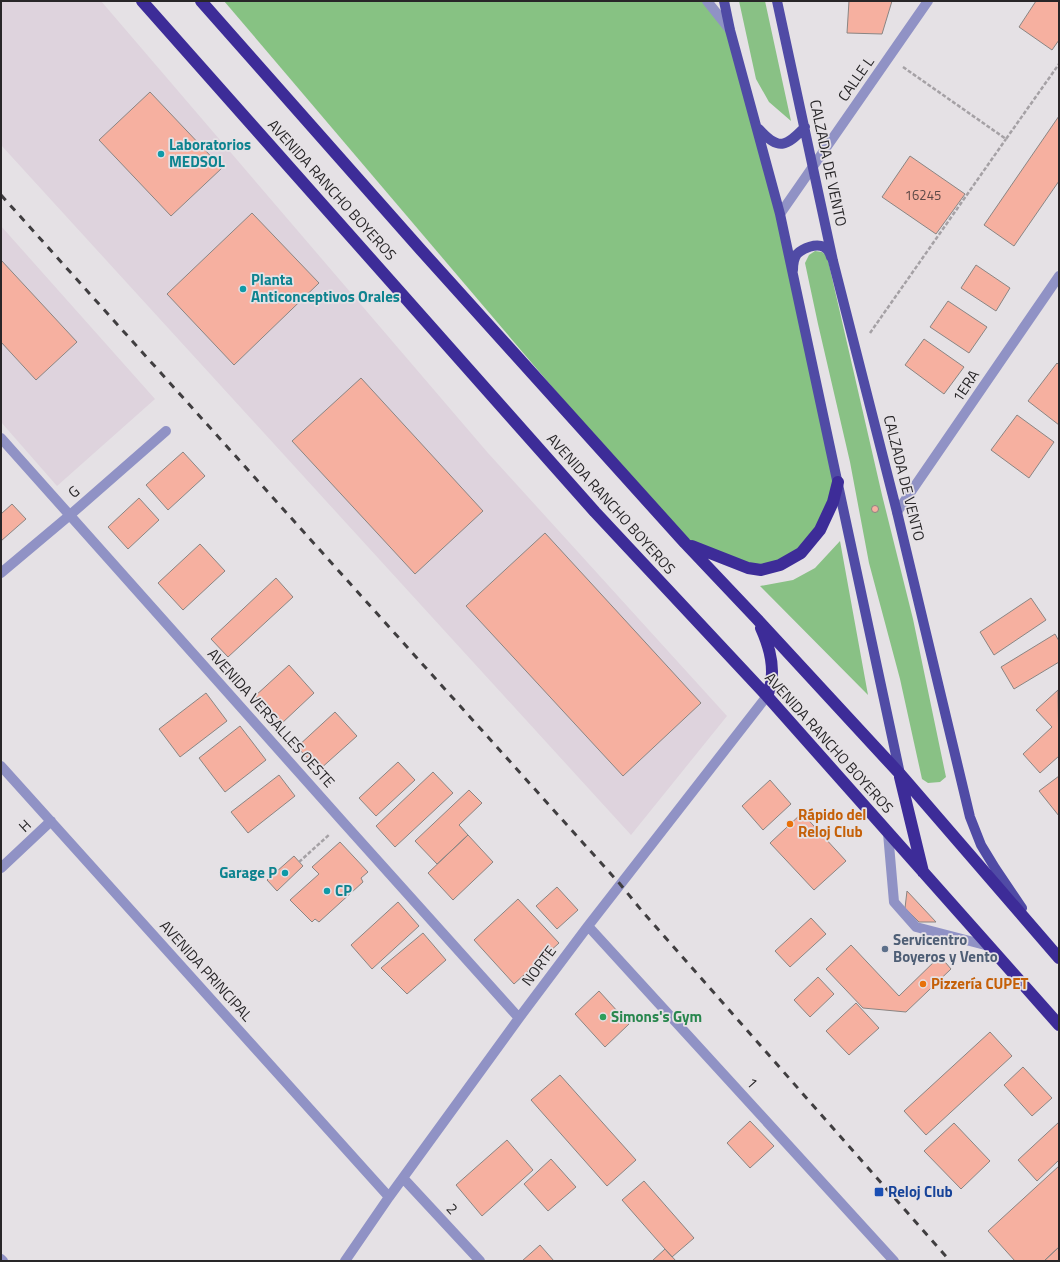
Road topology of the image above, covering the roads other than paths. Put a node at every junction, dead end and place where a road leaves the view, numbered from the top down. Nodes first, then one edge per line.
1 (142, 1) edge
2 (201, 1) edge
3 (707, 1) edge
4 (724, 1) edge
5 (777, 1) edge
6 (928, 1) edge
7 (730, 30) junction
8 (757, 127) junction
9 (805, 127) junction
10 (813, 166) junction
11 (780, 214) junction
12 (833, 261) junction
13 (793, 272) junction
14 (1059, 276) edge
15 (166, 431) dead end
16 (1, 438) edge
17 (838, 482) junction
18 (897, 512) junction
19 (70, 515) junction
20 (686, 543) junction
21 (1, 573) edge
22 (756, 618) junction
23 (767, 696) junction
24 (1, 766) edge
25 (900, 774) junction
26 (51, 821) junction
27 (888, 833) junction
28 (1, 868) edge
29 (924, 873) junction
30 (588, 926) junction
31 (1046, 943) junction
32 (989, 946) junction
33 (1059, 958) edge
34 (519, 1018) junction
35 (1059, 1024) edge
36 (403, 1178) junction
37 (390, 1197) junction
38 (346, 1261) edge
39 (480, 1261) edge
40 (894, 1261) edge

1 - 23 highway, AVENIDA RANCHO BOYEROS
2 - 20 highway, AVENIDA RANCHO BOYEROS
3 - 7 street
4 - 7 main road
5 - 9 main road, CALZADA DE VENTO
6 - 10 street, CALLE L
7 - 8 main road
8 - 9 main road
8 - 11 main road
9 - 10 main road, CALZADA DE VENTO
10 - 11 street, CALLE L
10 - 12 main road, CALZADA DE VENTO
11 - 13 main road
12 - 13 main road
12 - 18 main road, CALZADA DE VENTO
13 - 17 main road
14 - 18 street, 1ERA
15 - 19 street, G
16 - 19 street, AVENIDA VERSALLES OESTE
17 - 20 highway
17 - 25 main road
18 - 31 main road, CALZADA DE VENTO
19 - 21 street, G
19 - 34 street, AVENIDA VERSALLES OESTE
20 - 22 highway, AVENIDA RANCHO BOYEROS
22 - 23 highway
22 - 25 highway, AVENIDA RANCHO BOYEROS
23 - 27 highway, AVENIDA RANCHO BOYEROS
23 - 30 street, NORTE
24 - 26 street, AVENIDA PRINCIPAL
25 - 29 highway
25 - 31 highway, AVENIDA RANCHO BOYEROS
26 - 28 street, H
26 - 37 street, AVENIDA PRINCIPAL
27 - 29 highway, AVENIDA RANCHO BOYEROS
27 - 32 street
29 - 32 highway, AVENIDA RANCHO BOYEROS
30 - 34 street, NORTE
30 - 40 street, 1
31 - 33 highway, AVENIDA RANCHO BOYEROS
32 - 35 highway, AVENIDA RANCHO BOYEROS
34 - 36 street, NORTE
36 - 37 street, NORTE
36 - 39 street, 2
37 - 38 street, NORTE

